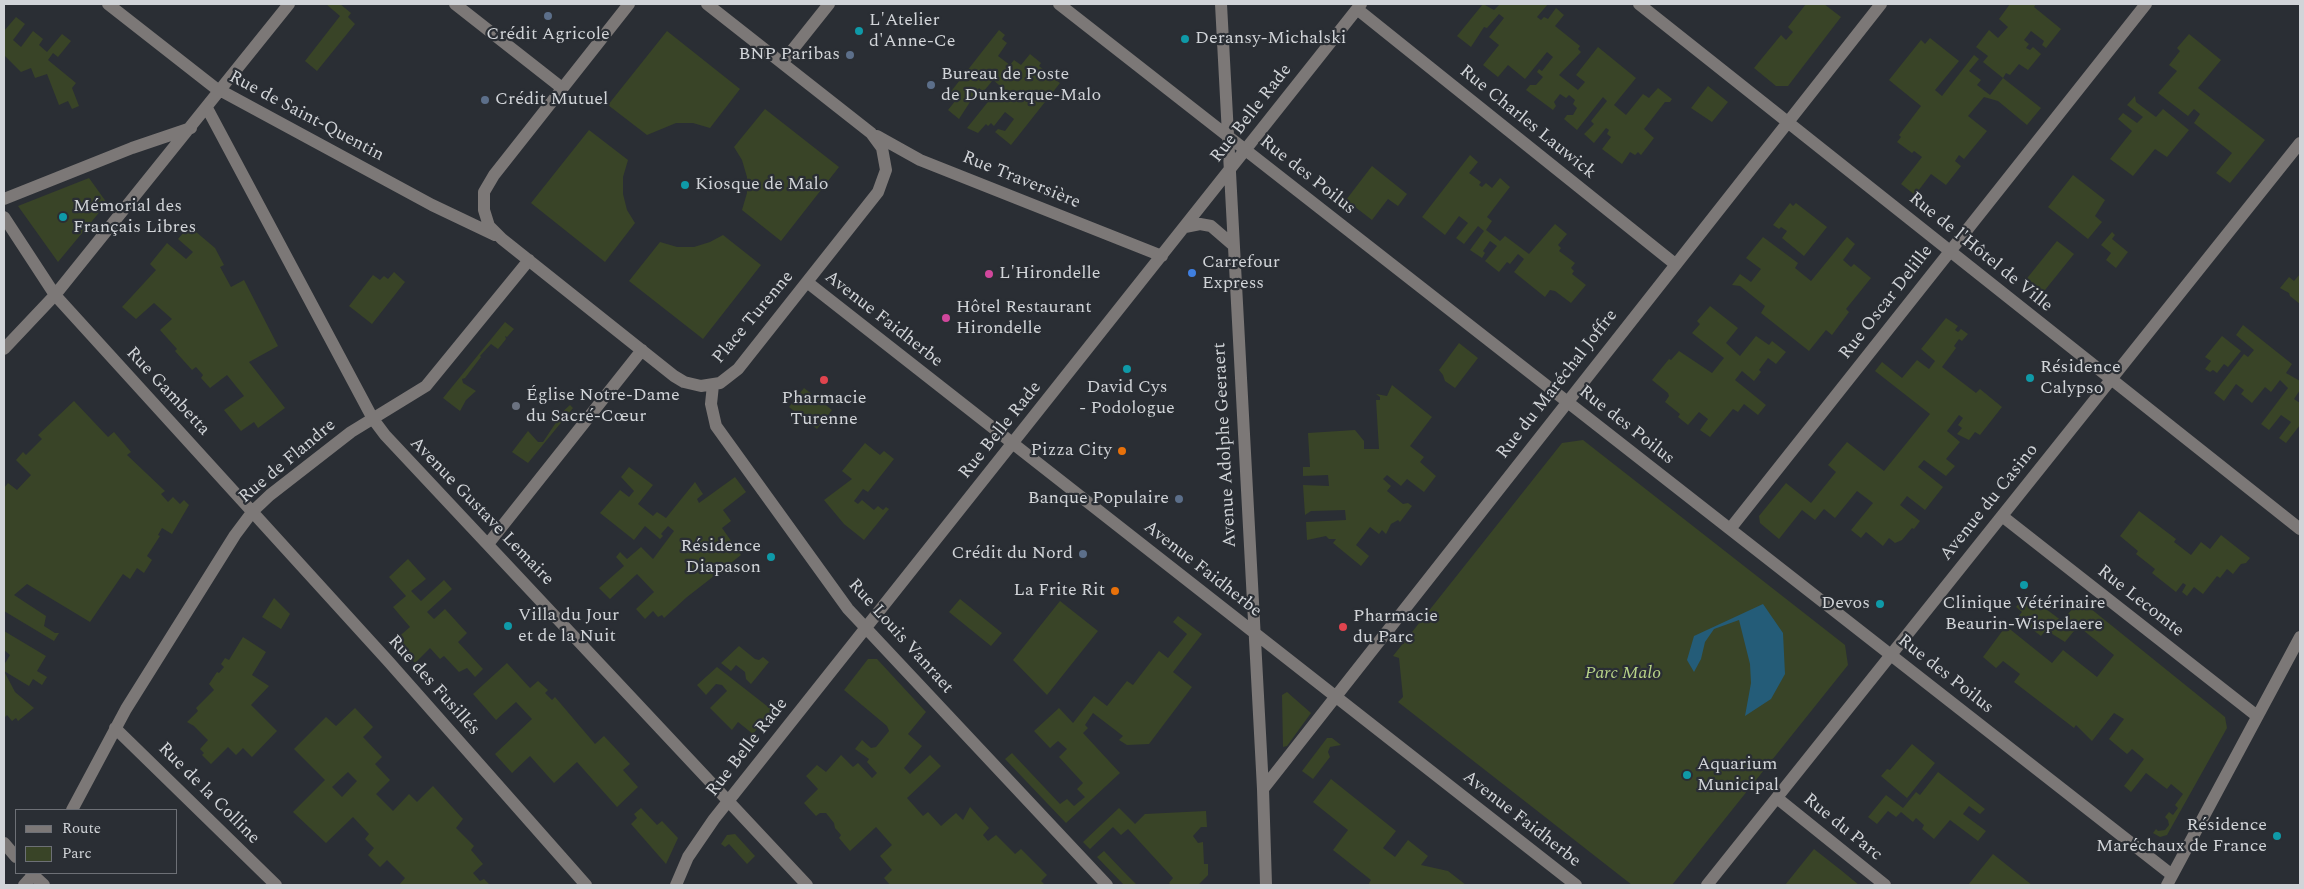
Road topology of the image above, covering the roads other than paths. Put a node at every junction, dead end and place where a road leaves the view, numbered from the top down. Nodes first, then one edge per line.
1 (108, 4) edge
2 (289, 4) edge
3 (455, 4) edge
4 (629, 4) edge
5 (707, 4) edge
6 (829, 4) edge
7 (1058, 4) edge
8 (1221, 4) edge
9 (1639, 4) edge
10 (1881, 4) edge
11 (2146, 4) edge
12 (1359, 6) edge
13 (782, 63) junction
14 (562, 88) junction
15 (221, 91) junction
16 (207, 108) junction
17 (1788, 122) junction
18 (191, 128) junction
19 (871, 133) junction
20 (1228, 136) junction
21 (2300, 144) edge
22 (1246, 150) junction
23 (1228, 172) junction
24 (4, 199) edge
25 (4, 217) edge
26 (1185, 227) junction
27 (502, 239) junction
28 (1233, 245) junction
29 (1950, 251) junction
30 (1162, 256) junction
31 (529, 260) junction
32 (1675, 264) junction
33 (807, 282) junction
34 (55, 295) junction
35 (4, 349) edge
36 (642, 350) junction
37 (2111, 380) junction
38 (713, 385) junction
39 (1567, 401) junction
40 (374, 419) junction
41 (1013, 444) junction
42 (253, 511) junction
43 (2002, 516) junction
44 (1730, 529) junction
45 (2300, 529) edge
46 (488, 544) junction
47 (865, 628) junction
48 (1254, 632) junction
49 (2300, 637) edge
50 (1891, 655) junction
51 (1335, 696) junction
52 (2257, 716) junction
53 (115, 728) junction
54 (1263, 789) junction
55 (1777, 798) junction
56 (729, 801) junction
57 (73, 809) edge
58 (4, 843) edge
59 (15, 856) edge
60 (32, 874) edge
61 (34, 874) edge
62 (2170, 880) edge
63 (24, 885) edge
64 (44, 885) edge
65 (276, 885) edge
66 (586, 885) edge
67 (676, 885) edge
68 (807, 885) edge
69 (1107, 885) edge
70 (1266, 885) edge
71 (1576, 885) edge
72 (1707, 885) edge
73 (1885, 885) edge

1 - 15 street, Rue de Saint-Quentin
2 - 15 street
3 - 14 street
4 - 14 street, Place Turenne
5 - 13 street, Place Turenne
6 - 13 street
7 - 20 street, Rue des Poilus
8 - 20 street, Avenue Adolphe Geeraert
9 - 17 street, Rue de l'Hôtel de Ville
10 - 17 street, Rue du Maréchal Joffre
11 - 29 street, Rue Oscar Delille
12 - 22 street, Rue Belle Rade
12 - 32 street, Rue Charles Lauwick
13 - 19 street, Place Turenne
14 - 27 street, Place Turenne
15 - 16 street
15 - 27 street, Rue de Saint-Quentin
16 - 18 street
16 - 40 street, Avenue Gustave Lemaire
17 - 29 street, Rue de l'Hôtel de Ville
17 - 32 street, Rue du Maréchal Joffre
18 - 24 street
18 - 34 street
19 - 30 street, Rue Traversière
19 - 33 street, Place Turenne
20 - 22 street, Rue des Poilus
20 - 23 street, Avenue Adolphe Geeraert
21 - 37 street, Avenue du Casino
22 - 23 street, Rue Belle Rade
22 - 39 street, Rue des Poilus
23 - 26 street, Rue Belle Rade
23 - 28 street, Avenue Adolphe Geeraert
25 - 34 street, Rue Gambetta
26 - 28 street
26 - 30 street, Rue Belle Rade
27 - 31 street, Place Turenne
28 - 48 street, Avenue Adolphe Geeraert
29 - 37 street, Rue de l'Hôtel de Ville
29 - 44 street, Rue Oscar Delille
30 - 41 street, Rue Belle Rade
31 - 36 street, Place Turenne
31 - 40 street, Rue de Flandre
32 - 39 street, Rue du Maréchal Joffre
33 - 38 street, Place Turenne
33 - 41 street, Avenue Faidherbe
34 - 35 street
34 - 42 street, Rue Gambetta
36 - 38 street, Place Turenne
36 - 46 street
37 - 43 street, Avenue du Casino
37 - 45 street, Rue de l'Hôtel de Ville
38 - 47 street, Rue Louis Vanraet
39 - 44 street, Rue des Poilus
39 - 51 street, Rue du Maréchal Joffre
40 - 42 street, Rue de Flandre
40 - 46 street, Avenue Gustave Lemaire
41 - 47 street, Rue Belle Rade
41 - 48 street, Avenue Faidherbe
42 - 53 street, Rue de Flandre
42 - 66 street, Rue des Fusillés
43 - 50 street, Avenue du Casino
43 - 52 street, Rue Lecomte
44 - 50 street, Rue des Poilus
46 - 56 street, Avenue Gustave Lemaire
47 - 56 street, Rue Belle Rade
47 - 69 street, Rue Louis Vanraet
48 - 51 street, Avenue Faidherbe
48 - 54 street, Avenue Adolphe Geeraert
49 - 52 street
50 - 55 street, Avenue du Casino
50 - 62 street, Rue des Poilus
51 - 54 street, Rue du Maréchal Joffre
51 - 71 street, Avenue Faidherbe
52 - 62 street
53 - 57 street, Rue de Flandre
53 - 65 street, Rue de la Colline
54 - 70 street, Avenue Adolphe Geeraert
55 - 72 street, Avenue du Casino
55 - 73 street, Rue du Parc
56 - 67 street, Rue Belle Rade
56 - 68 street, Avenue Gustave Lemaire
58 - 59 street
60 - 63 street
61 - 64 street

